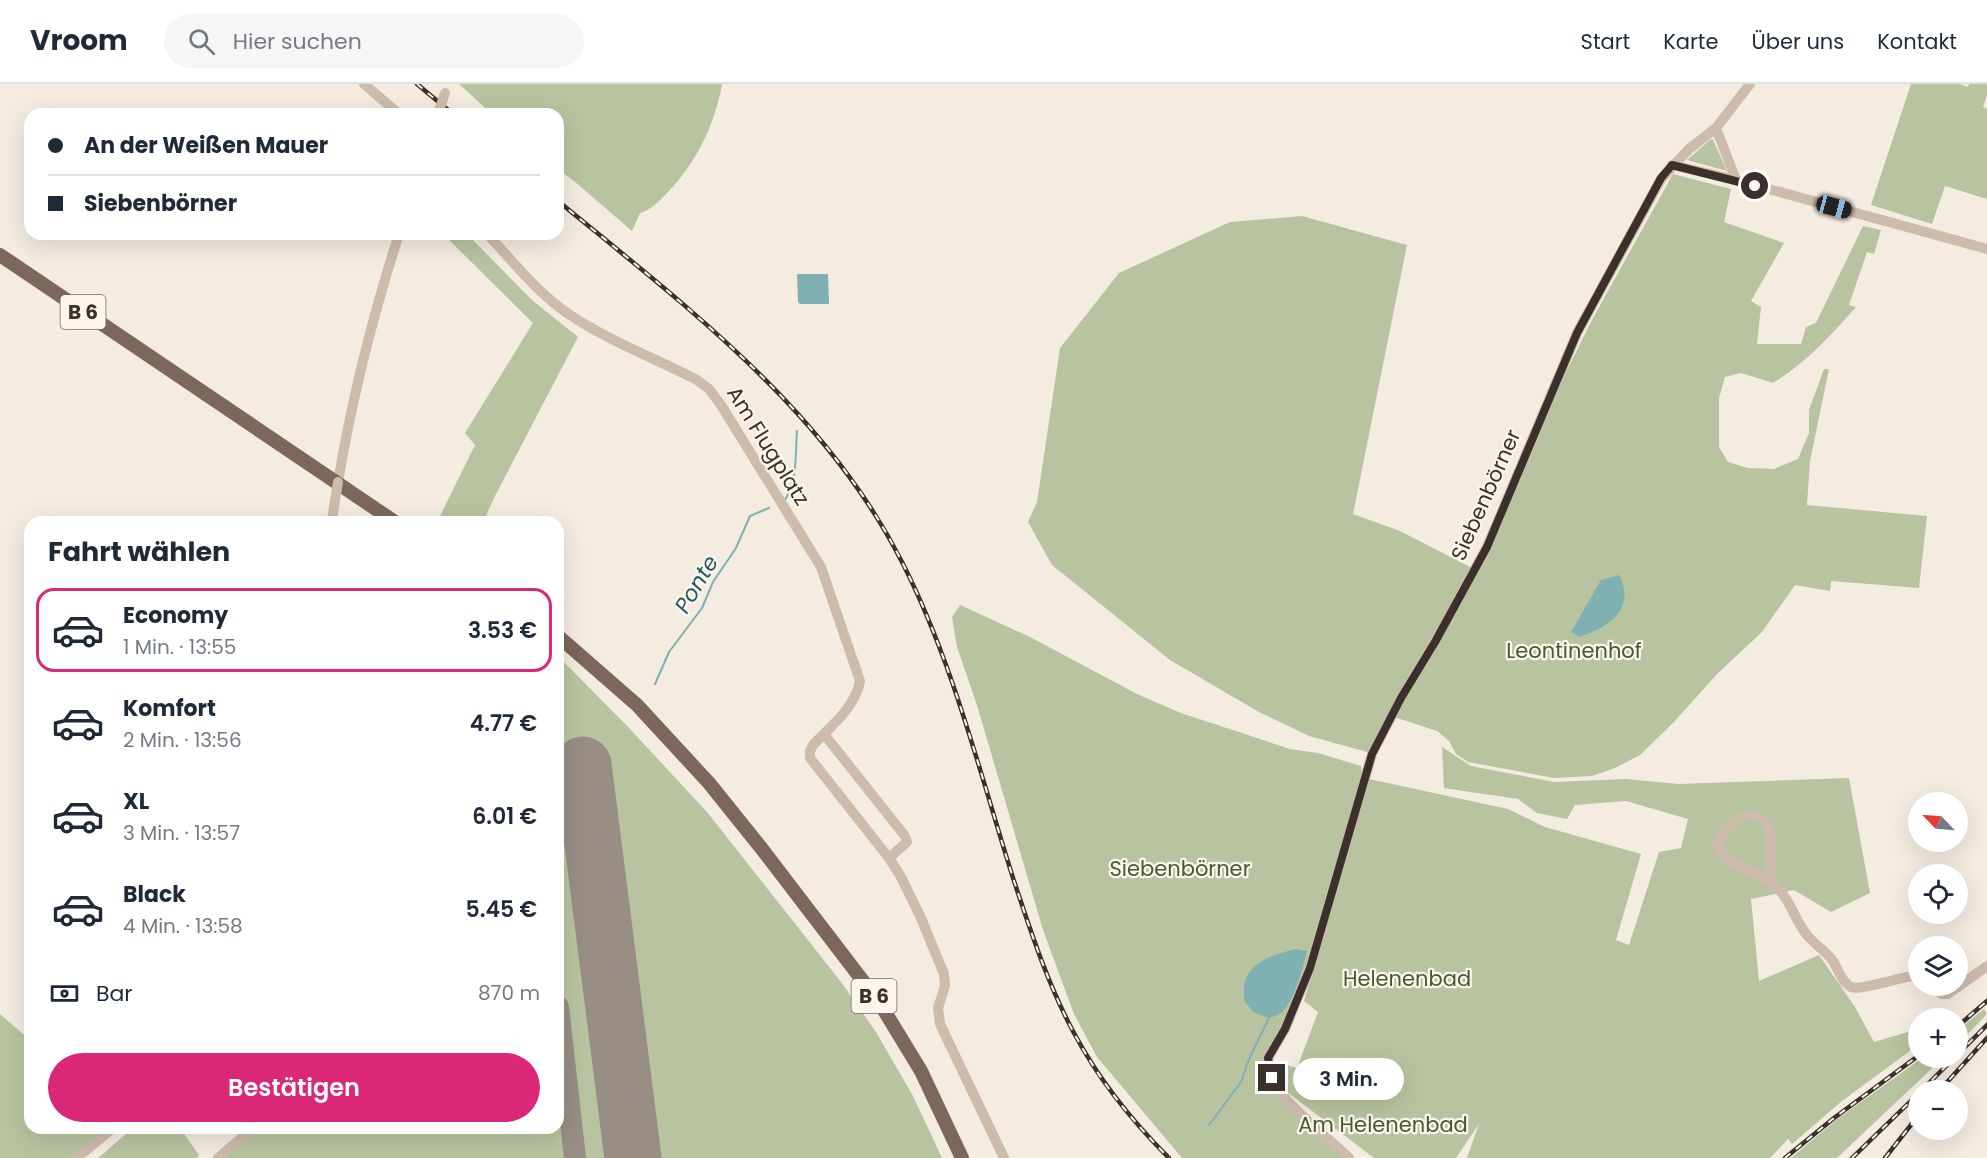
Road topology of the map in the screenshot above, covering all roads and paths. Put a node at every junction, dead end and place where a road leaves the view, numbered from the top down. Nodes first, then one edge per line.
1 (364, 84) edge
2 (1750, 84) edge
3 (446, 88) edge
4 (392, 108) edge
5 (440, 108) edge
6 (1716, 128) junction
7 (1672, 165) junction
8 (1736, 180) junction
9 (397, 240) edge
10 (493, 240) edge
11 (1987, 249) edge
12 (0, 255) edge
13 (333, 516) edge
14 (386, 516) edge
15 (564, 641) edge
16 (824, 734) junction
17 (889, 858) junction
18 (1771, 882) junction
19 (1987, 966) edge
20 (1908, 977) edge
21 (1968, 980) edge
22 (106, 1134) edge
23 (246, 1134) edge
24 (77, 1158) edge
25 (218, 1158) edge
26 (962, 1158) edge
27 (1004, 1158) edge
28 (1349, 1158) edge

1 - 4 street
2 - 6 street, Siebenbörner
3 - 5 street, bridge
6 - 7 street, Siebenbörner
6 - 8 street
7 - 8 street
7 - 28 street, Siebenbörner
8 - 11 street
9 - 13 street, bridge
10 - 16 street, Am Flugplatz
12 - 14 main road, B 6
15 - 26 main road, B 6
16 - 17 street, Am Flugplatz
16 - 17 street
17 - 27 street, Am Flugplatz
18 - 18 street
18 - 20 street
19 - 21 street
22 - 24 street
23 - 25 street

